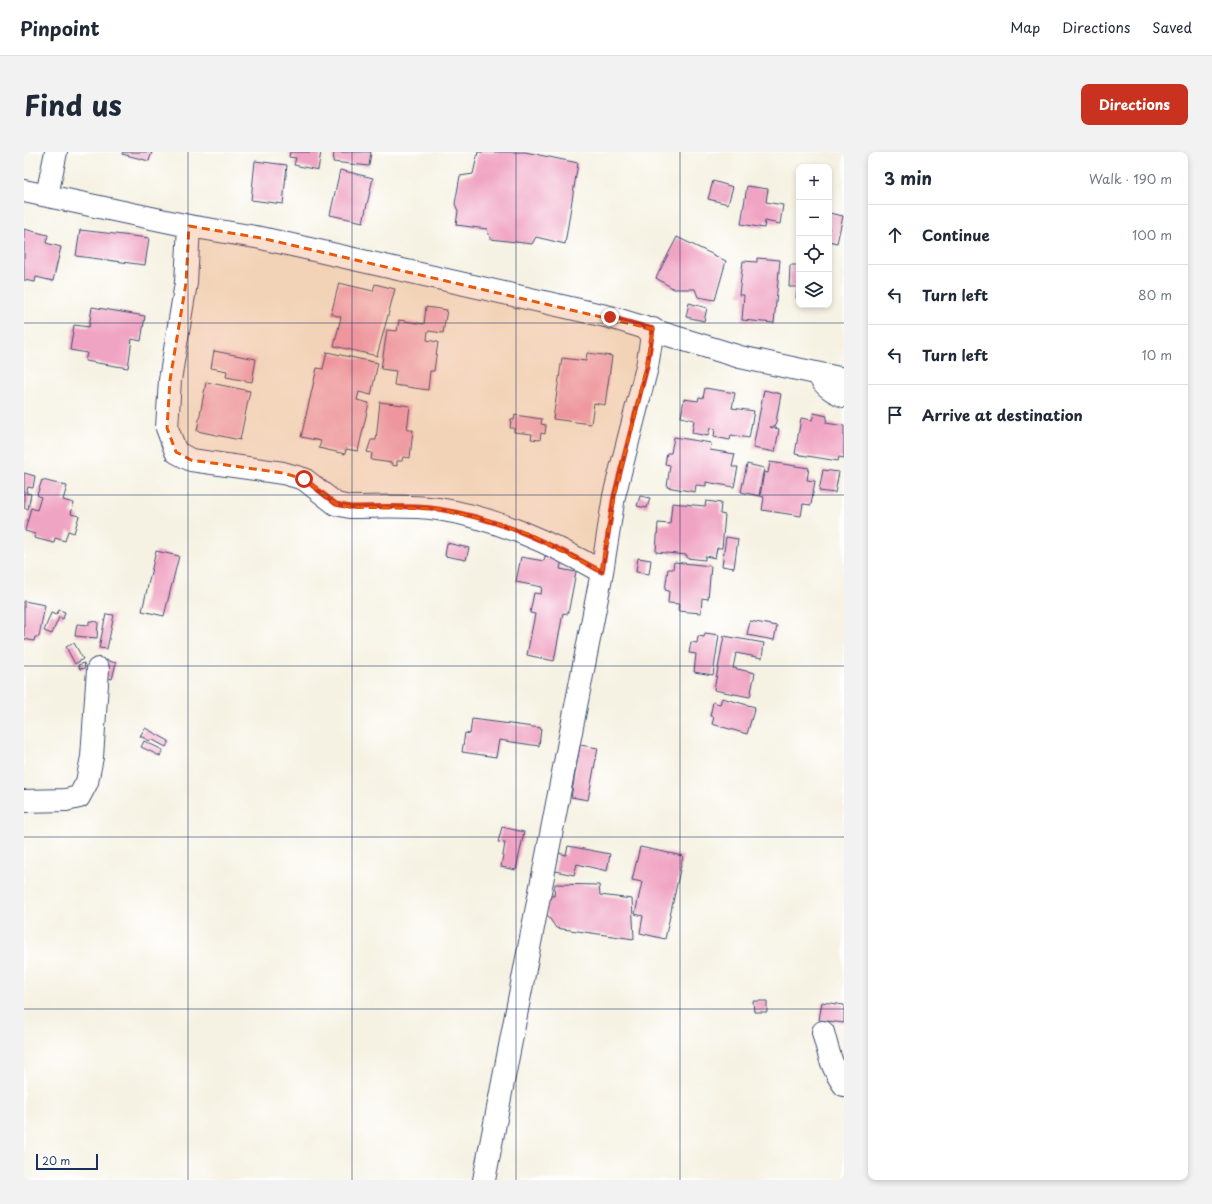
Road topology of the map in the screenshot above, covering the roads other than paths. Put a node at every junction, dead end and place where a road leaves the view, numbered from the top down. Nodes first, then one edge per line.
1 (56, 152) edge
2 (24, 191) edge
3 (47, 195) junction
4 (189, 226) junction
5 (653, 329) junction
6 (818, 373) junction
7 (844, 379) edge
8 (844, 396) edge
9 (602, 572) junction
10 (98, 670) dead end
11 (24, 801) edge
12 (822, 1032) dead end
13 (844, 1085) edge
14 (484, 1180) edge

1 - 3 street
2 - 3 street
3 - 4 street
4 - 5 street
4 - 9 street
5 - 6 street
5 - 9 street
6 - 7 street
6 - 8 street
9 - 14 street
10 - 11 street
12 - 13 street

